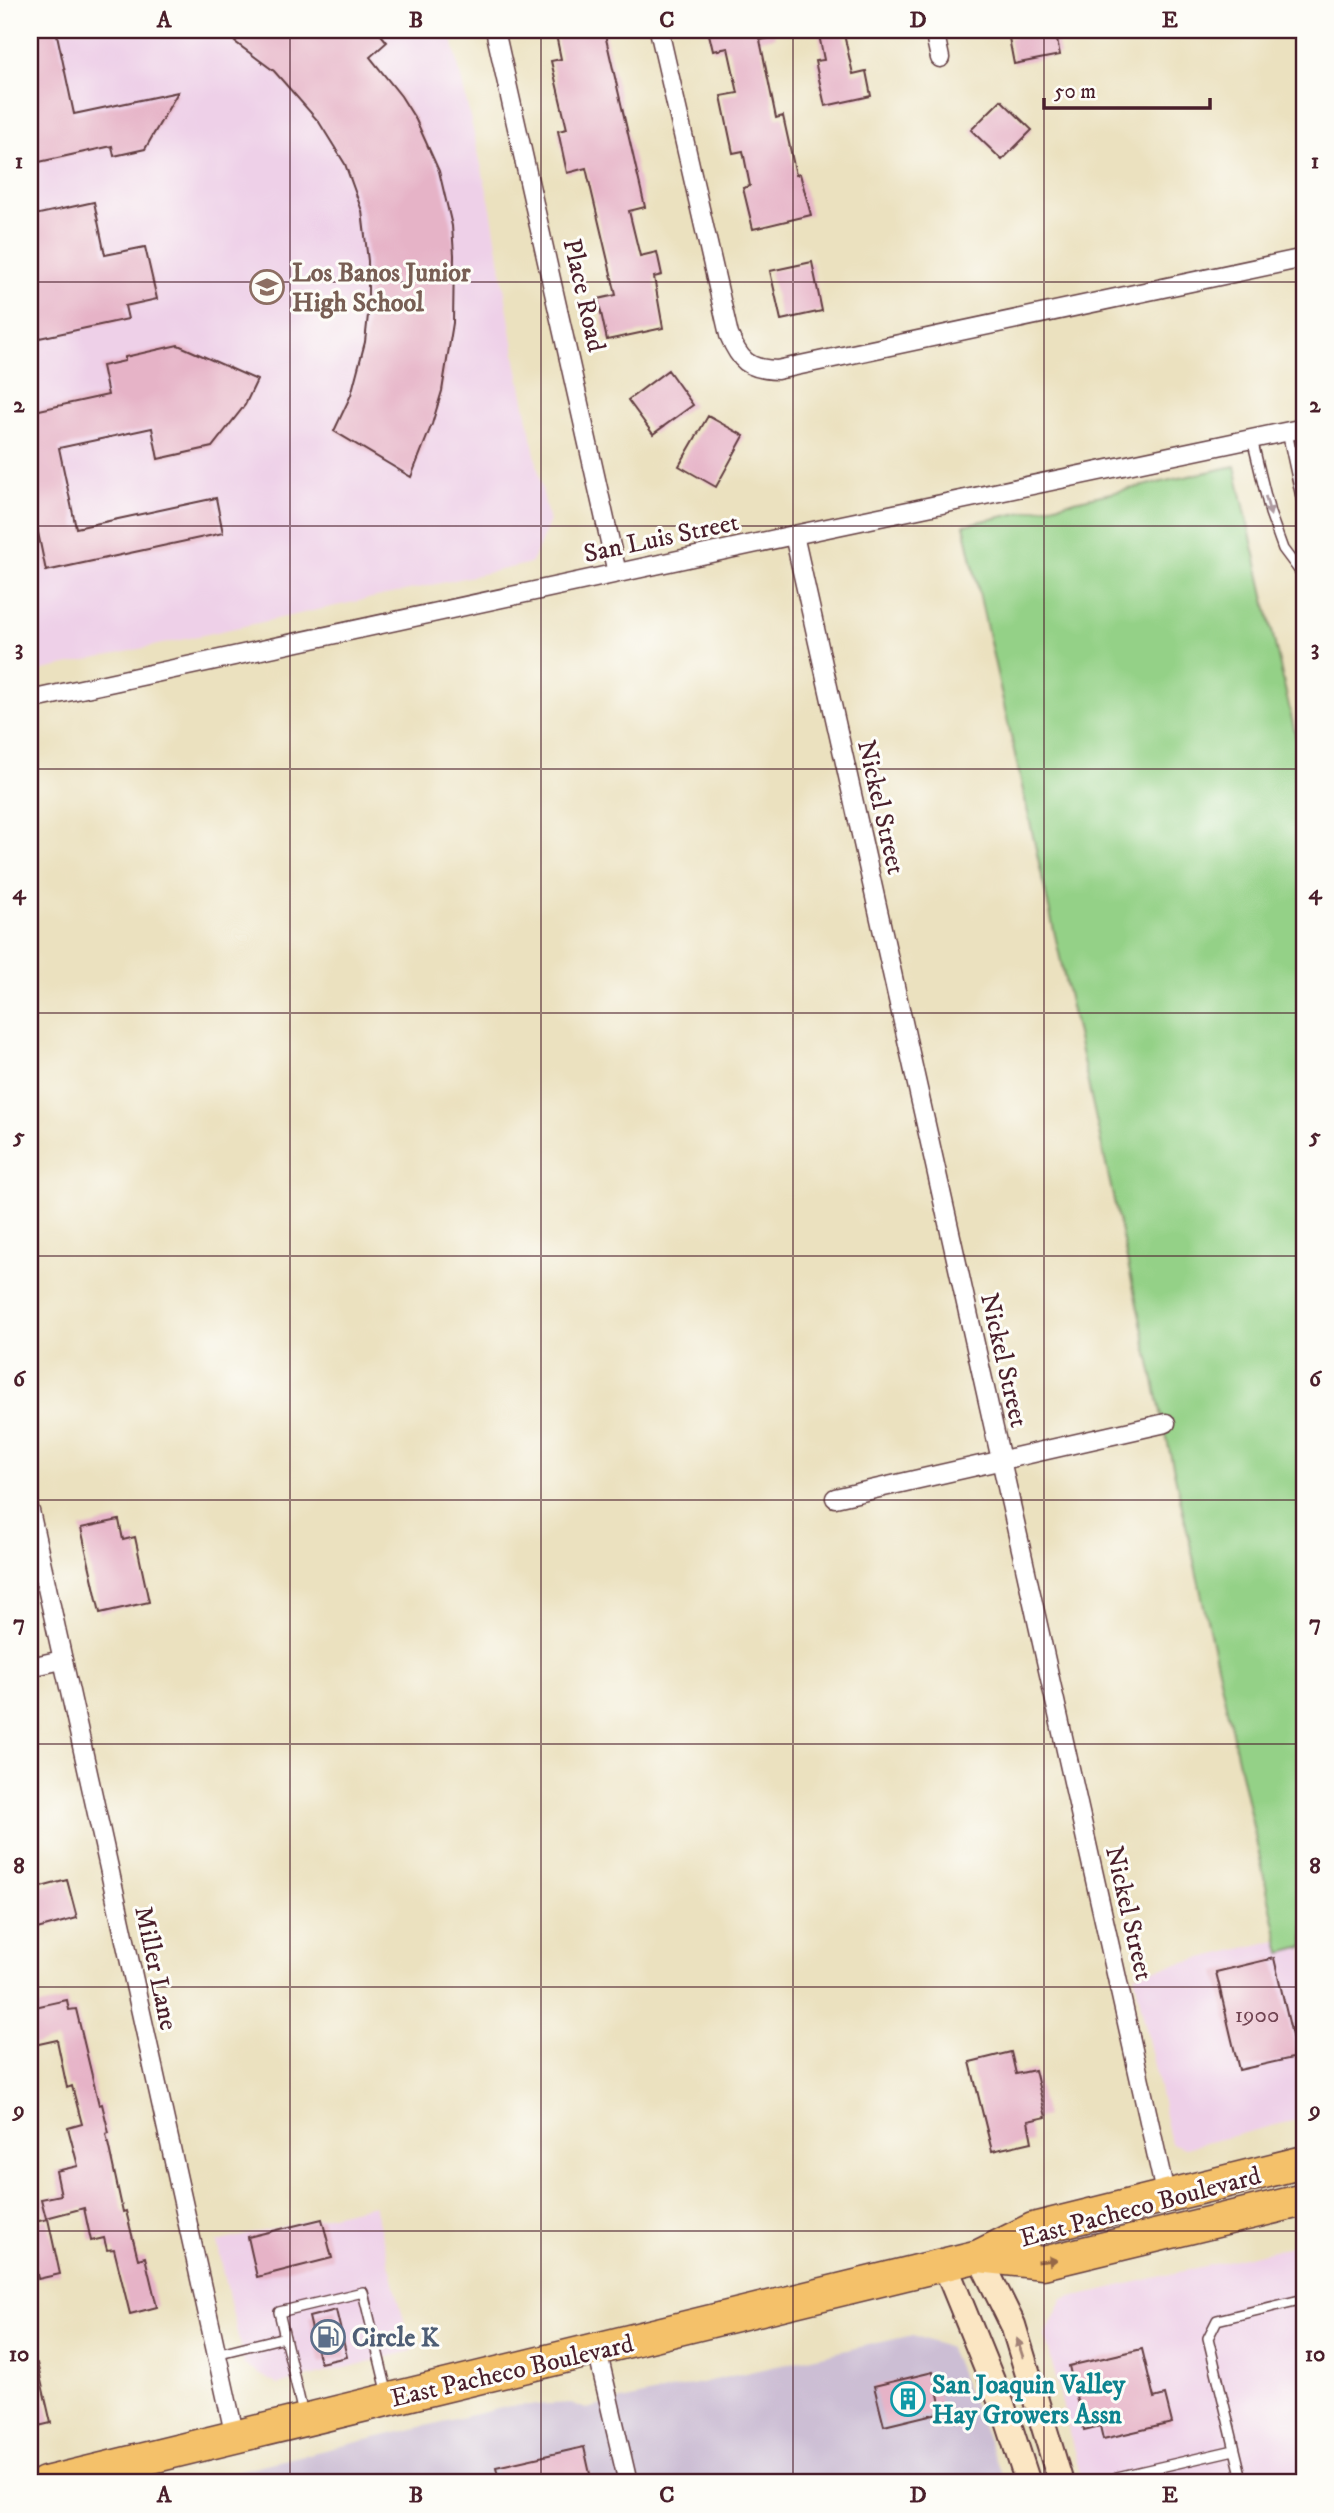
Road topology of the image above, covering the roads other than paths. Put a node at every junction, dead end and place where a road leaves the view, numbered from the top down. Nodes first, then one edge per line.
1 (495, 30) edge
2 (659, 30) edge
3 (934, 30) edge
4 (940, 58) dead end
5 (1304, 258) edge
6 (1296, 430) edge
7 (1252, 439) junction
8 (1304, 511) edge
9 (794, 535) junction
10 (617, 573) junction
11 (1304, 577) edge
12 (30, 700) edge
13 (1166, 1423) dead end
14 (1001, 1459) junction
15 (835, 1498) dead end
16 (30, 1511) edge
17 (62, 1660) junction
18 (30, 1667) edge
19 (1304, 2162) edge
20 (1166, 2197) junction
21 (1304, 2200) edge
22 (979, 2256) junction
23 (945, 2265) junction
24 (1304, 2299) edge
25 (285, 2337) junction
26 (597, 2350) junction
27 (216, 2354) junction
28 (389, 2400) junction
29 (305, 2420) junction
30 (235, 2437) junction
31 (1234, 2450) junction
32 (1117, 2476) dead end
33 (45, 2483) edge
34 (628, 2483) edge
35 (1028, 2483) edge
36 (1061, 2483) edge
37 (1243, 2483) edge

1 - 10 street, Place Road
2 - 5 street
3 - 4 street
6 - 7 street, San Luis Street
6 - 8 lane
7 - 9 street, San Luis Street
7 -> 11 lane
9 - 10 street, San Luis Street
9 - 14 street, Nickel Street
10 - 12 street, San Luis Street
13 - 14 street
14 - 15 street
14 - 20 street, Nickel Street
16 - 17 street, Miller Lane
17 - 18 street
17 - 27 street, Miller Lane
19 - 20 highway, East Pacheco Boulevard
20 - 22 highway, East Pacheco Boulevard
22 -> 21 highway, East Pacheco Boulevard
22 - 23 highway, East Pacheco Boulevard
36 -> 22 street
23 - 26 highway, East Pacheco Boulevard
23 - 35 street
24 - 31 lane
25 - 27 lane
25 - 28 lane
25 - 29 lane
26 - 28 highway, East Pacheco Boulevard
26 - 34 street
27 - 30 street, Miller Lane
28 - 29 highway, East Pacheco Boulevard
29 - 30 highway, East Pacheco Boulevard
30 - 33 highway, East Pacheco Boulevard
31 - 32 lane
31 - 37 lane

